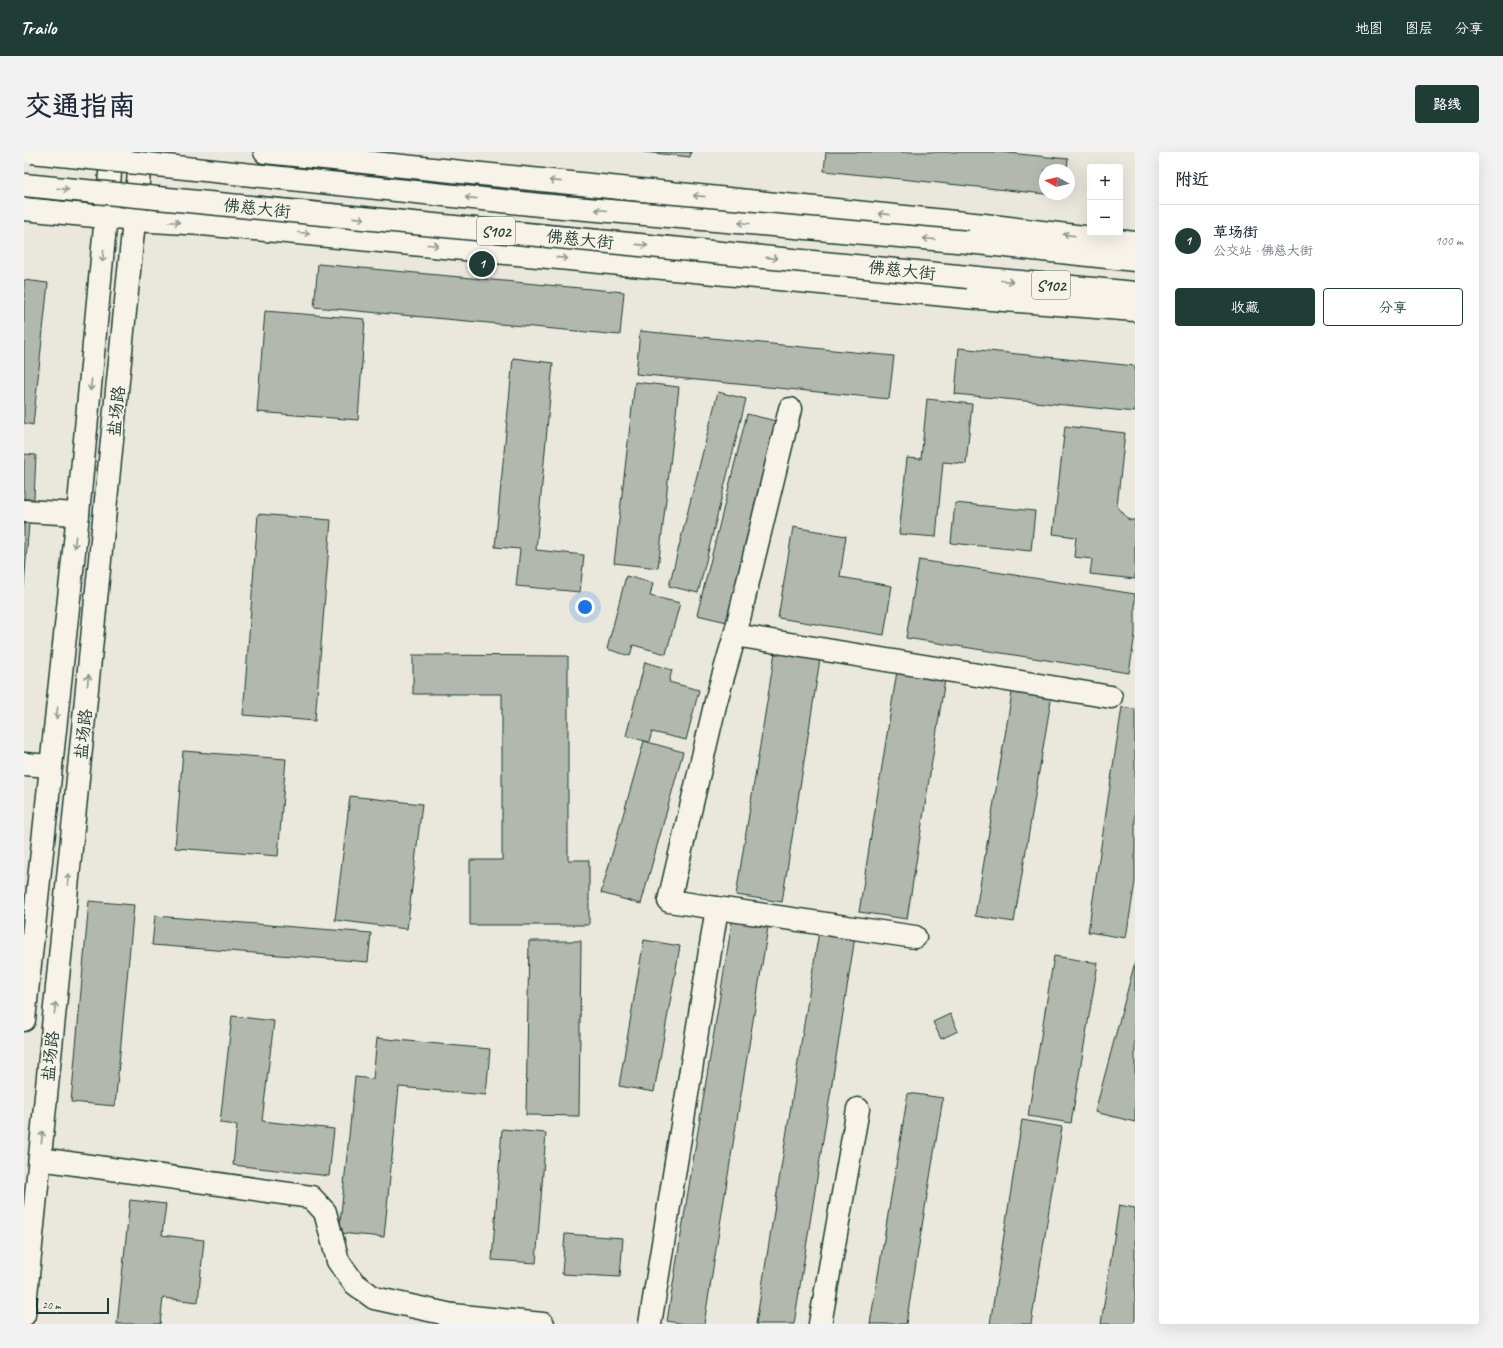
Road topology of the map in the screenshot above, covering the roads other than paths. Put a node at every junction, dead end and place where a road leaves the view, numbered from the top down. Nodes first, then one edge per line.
1 (32, 152) edge
2 (112, 152) edge
3 (141, 152) edge
4 (265, 152) edge
5 (24, 185) edge
6 (24, 209) edge
7 (107, 217) junction
8 (135, 220) junction
9 (1135, 243) edge
10 (1135, 260) edge
11 (1135, 293) edge
12 (1135, 310) edge
13 (790, 410) dead end
14 (24, 511) edge
15 (78, 514) junction
16 (735, 635) junction
17 (1111, 697) dead end
18 (24, 764) edge
19 (51, 766) junction
20 (717, 908) junction
21 (915, 937) dead end
22 (25, 1006) edge
23 (858, 1108) dead end
24 (40, 1159) junction
25 (24, 1315) edge
26 (451, 1319) edge
27 (543, 1324) edge
28 (650, 1324) edge
29 (820, 1324) edge

10 -> 1 main road, 佛慈大街 / S102, bridge
2 - 7 main road, 盐场路
3 - 8 main road, 盐场路
9 -> 4 main road
5 -> 11 main road, 佛慈大街 / S102, bridge
6 - 7 main road
7 - 8 main road
7 -> 15 main road, 盐场路
8 -> 12 main road
24 -> 8 main road, 盐场路
13 - 16 main road
14 - 15 main road
15 -> 19 main road, 盐场路
16 - 17 main road
16 - 20 main road
18 - 19 main road
19 - 22 main road, 盐场路
20 - 21 main road
20 - 28 main road
23 - 29 main road
24 - 25 main road, 盐场路
24 - 26 main road
26 - 27 main road

